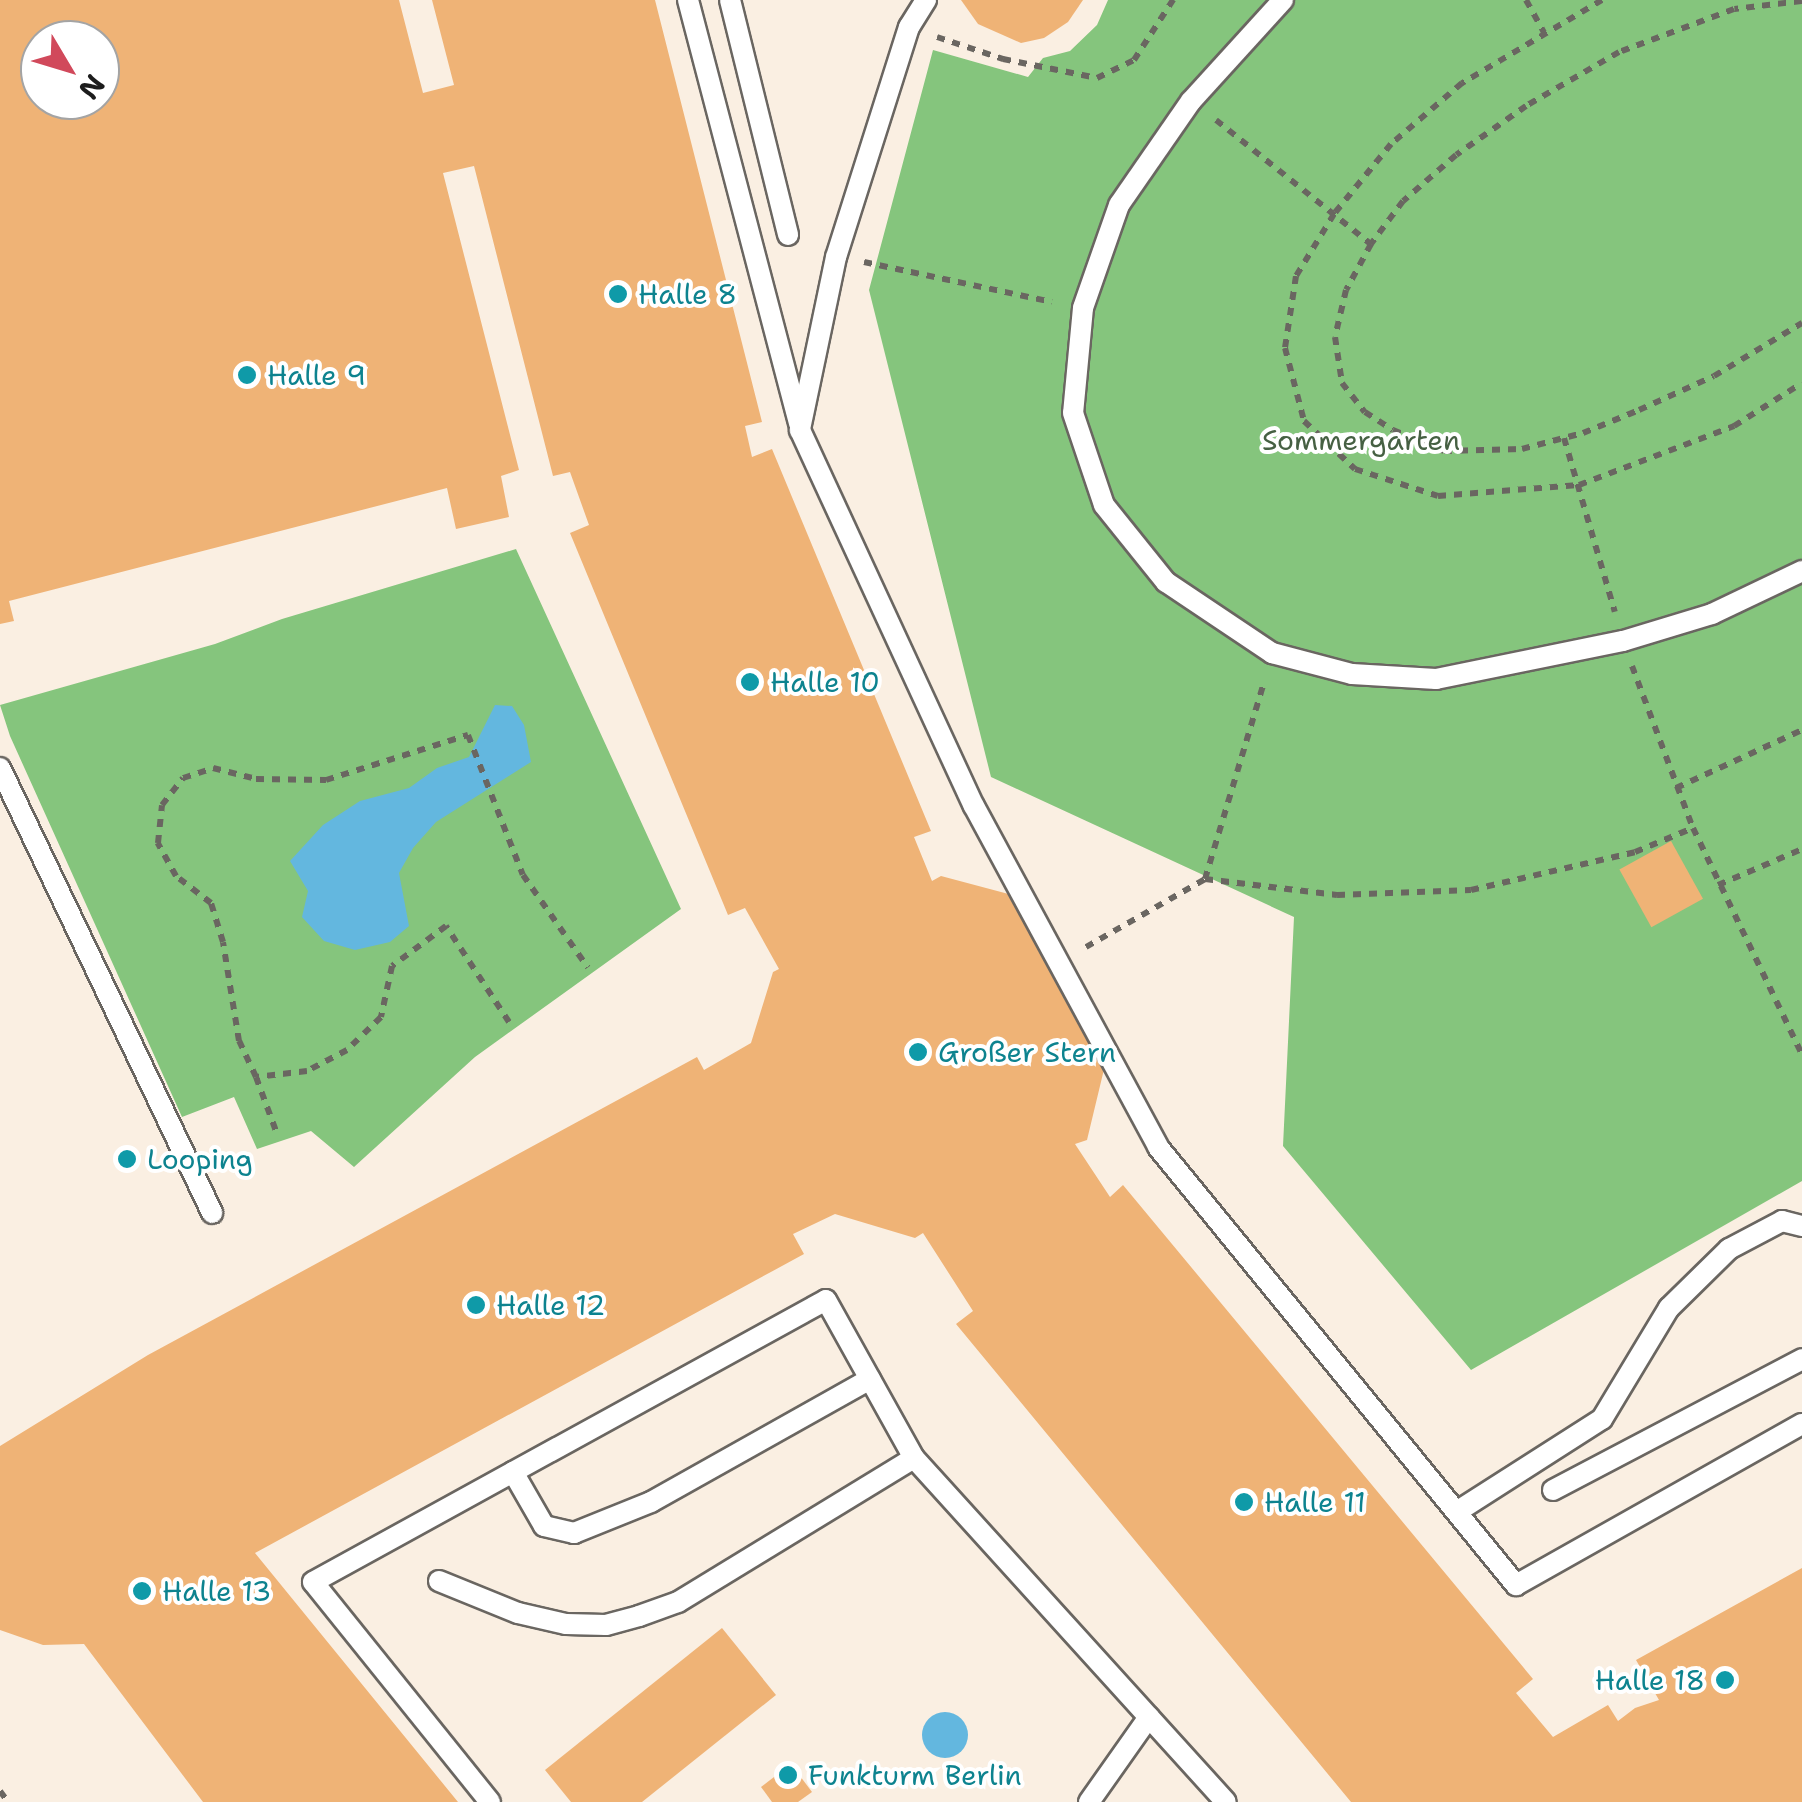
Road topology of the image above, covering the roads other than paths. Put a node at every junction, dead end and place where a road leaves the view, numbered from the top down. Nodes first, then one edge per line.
1 (688, 0) edge
2 (730, 0) edge
3 (926, 0) edge
4 (1283, 0) edge
5 (788, 235) dead end
6 (800, 430) junction
7 (1802, 572) edge
8 (0, 768) edge
9 (212, 1212) dead end
10 (1802, 1226) edge
11 (1802, 1359) edge
12 (870, 1379) junction
13 (1802, 1424) edge
14 (914, 1458) junction
15 (513, 1472) junction
16 (1553, 1490) dead end
17 (1458, 1511) junction
18 (439, 1580) dead end
19 (1149, 1717) junction
20 (490, 1802) edge
21 (1089, 1802) edge
22 (1226, 1802) edge

1 - 6 lane
2 - 5 lane
3 - 6 lane
4 - 7 lane
6 - 17 lane
8 - 9 lane
10 - 17 lane
11 - 16 lane
12 - 14 lane
12 - 15 lane
12 - 15 lane
13 - 17 lane
14 - 18 lane
14 - 19 lane
15 - 20 lane
19 - 21 lane
19 - 22 lane

